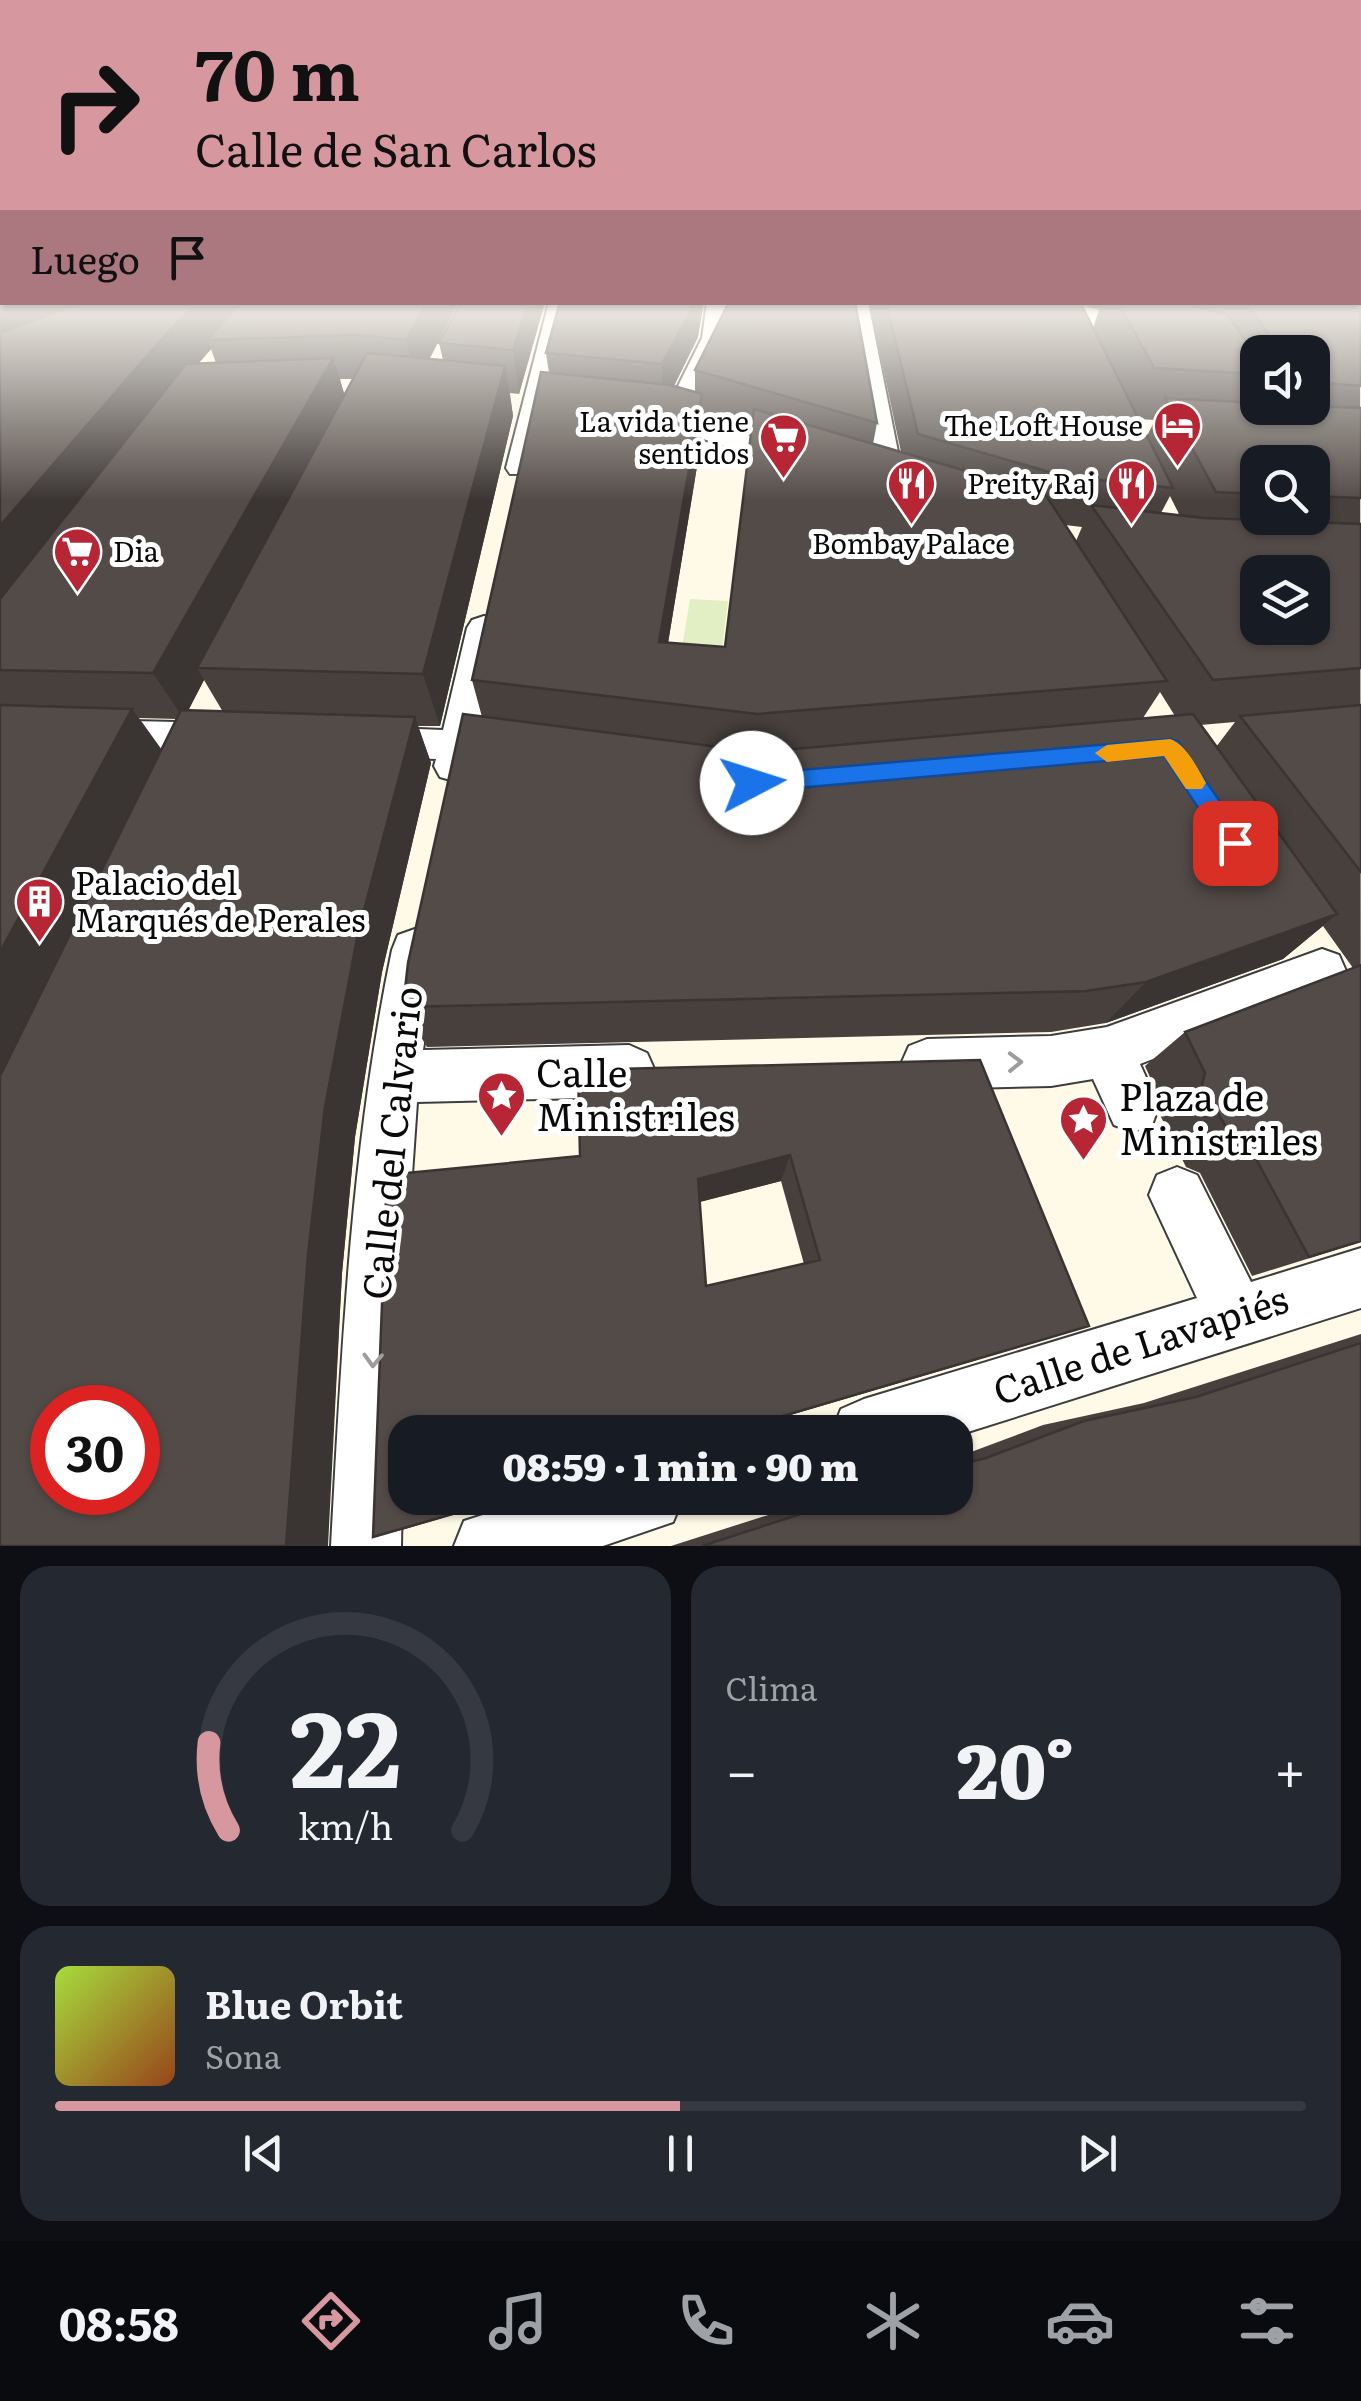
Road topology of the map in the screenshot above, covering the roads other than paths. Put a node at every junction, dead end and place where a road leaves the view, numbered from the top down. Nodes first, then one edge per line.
1 (546, 356) edge
2 (705, 356) edge
3 (869, 356) edge
4 (500, 405) edge
5 (532, 408) junction
6 (568, 412) edge
7 (621, 416) edge
8 (674, 422) junction
9 (818, 466) edge
10 (854, 476) edge
11 (514, 495) edge
12 (492, 591) edge
13 (206, 719) junction
14 (0, 732) edge
15 (253, 738) edge
16 (328, 741) edge
17 (458, 745) junction
18 (537, 755) edge
19 (173, 788) edge
20 (442, 819) edge
21 (427, 893) edge
22 (1321, 969) edge
23 (1107, 1052) junction
24 (881, 1065) edge
25 (670, 1070) edge
26 (393, 1077) junction
27 (1133, 1106) dead end
28 (1176, 1195) dead end
29 (1361, 1278) edge
30 (1236, 1315) junction
31 (918, 1415) edge
32 (592, 1515) edge
33 (366, 1546) edge
34 (489, 1546) edge

1 - 5 street
2 - 8 street
3 - 10 street
4 - 5 street
5 - 6 street
5 - 11 street
7 - 8 street
8 - 9 street
12 - 17 street
13 - 14 street
13 - 15 street
13 - 19 street
16 - 17 street
17 - 18 street
17 - 20 street
21 - 26 street, Calle del Calvario
22 - 23 street
24 -> 23 street
23 - 27 street
25 - 26 street
26 -> 33 street, Calle del Calvario
28 - 30 street
29 - 30 street, Calle de Lavapiés
30 - 31 street, Calle de Lavapiés
32 - 34 street

